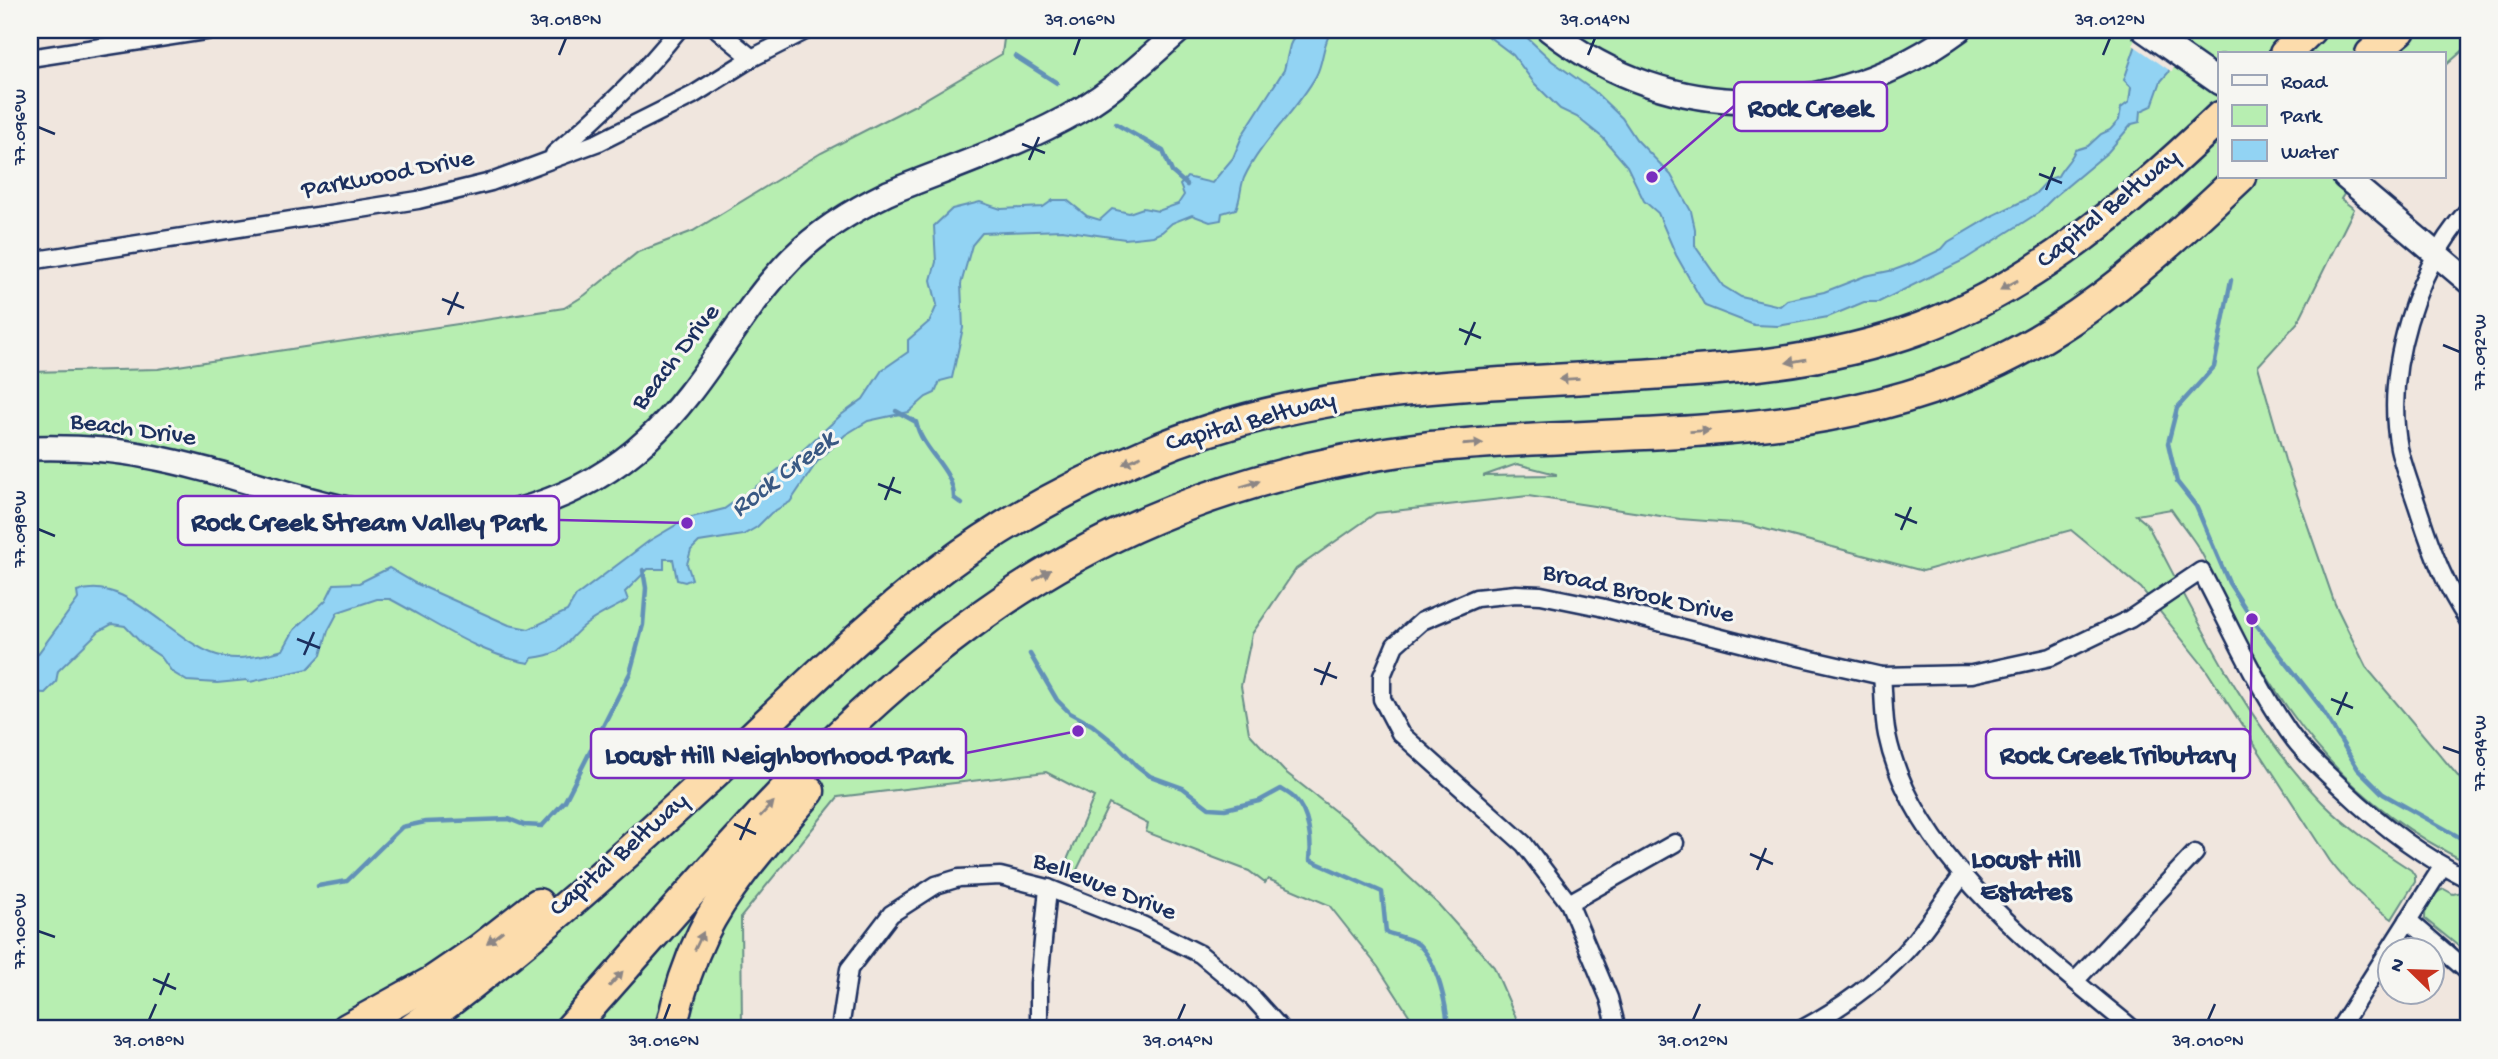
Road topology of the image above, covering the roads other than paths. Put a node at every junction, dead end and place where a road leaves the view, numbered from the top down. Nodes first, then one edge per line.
1 (211, 30) edge
2 (678, 30) edge
3 (718, 30) edge
4 (807, 30) edge
5 (1180, 30) edge
6 (1549, 30) edge
7 (1959, 30) edge
8 (2144, 30) edge
9 (2310, 30) edge
10 (2400, 30) edge
11 (2287, 52) edge
12 (2373, 52) edge
13 (30, 58) edge
14 (752, 58) junction
15 (2218, 82) edge
16 (2218, 120) edge
17 (546, 160) junction
18 (2239, 178) edge
19 (2346, 178) edge
20 (2468, 210) edge
21 (2438, 254) junction
22 (30, 261) edge
23 (2468, 281) edge
24 (30, 448) edge
25 (984, 611) junction
26 (2468, 620) edge
27 (1882, 676) junction
28 (779, 712) junction
29 (1675, 844) dead end
30 (2195, 853) dead end
31 (2442, 867) junction
32 (1963, 875) junction
33 (2468, 879) edge
34 (1048, 888) junction
35 (1569, 903) junction
36 (2408, 920) junction
37 (2468, 972) edge
38 (2075, 981) junction
39 (347, 1029) edge
40 (412, 1029) edge
41 (570, 1029) edge
42 (671, 1029) edge
43 (840, 1029) edge
44 (1039, 1029) edge
45 (1281, 1029) edge
46 (1617, 1029) edge
47 (1802, 1029) edge
48 (2133, 1029) edge
49 (2339, 1029) edge

1 - 13 street
2 - 17 street
3 - 14 street
4 - 14 street, Parkwood Drive
5 - 24 street, Beach Drive
6 - 7 street
8 - 15 street
9 - 11 highway
10 - 12 highway
14 - 17 street, Parkwood Drive
16 -> 28 highway, Capital Beltway
17 - 22 street, Parkwood Drive
25 -> 18 highway
19 - 21 street
20 - 21 street
21 - 23 street
21 - 26 street
41 -> 25 highway
42 -> 25 highway
27 - 31 street, Broad Brook Drive
27 - 32 street
27 - 35 street, Broad Brook Drive
28 -> 39 highway
28 - 40 highway, Capital Beltway
29 - 35 street
30 - 38 street
31 - 33 street
31 - 36 street
32 - 38 street
32 - 47 street
34 - 43 street, Bellevue Drive
34 - 44 street
34 - 45 street, Bellevue Drive
35 - 46 street, Broad Brook Drive
36 - 37 street
36 - 49 street
38 - 48 street

